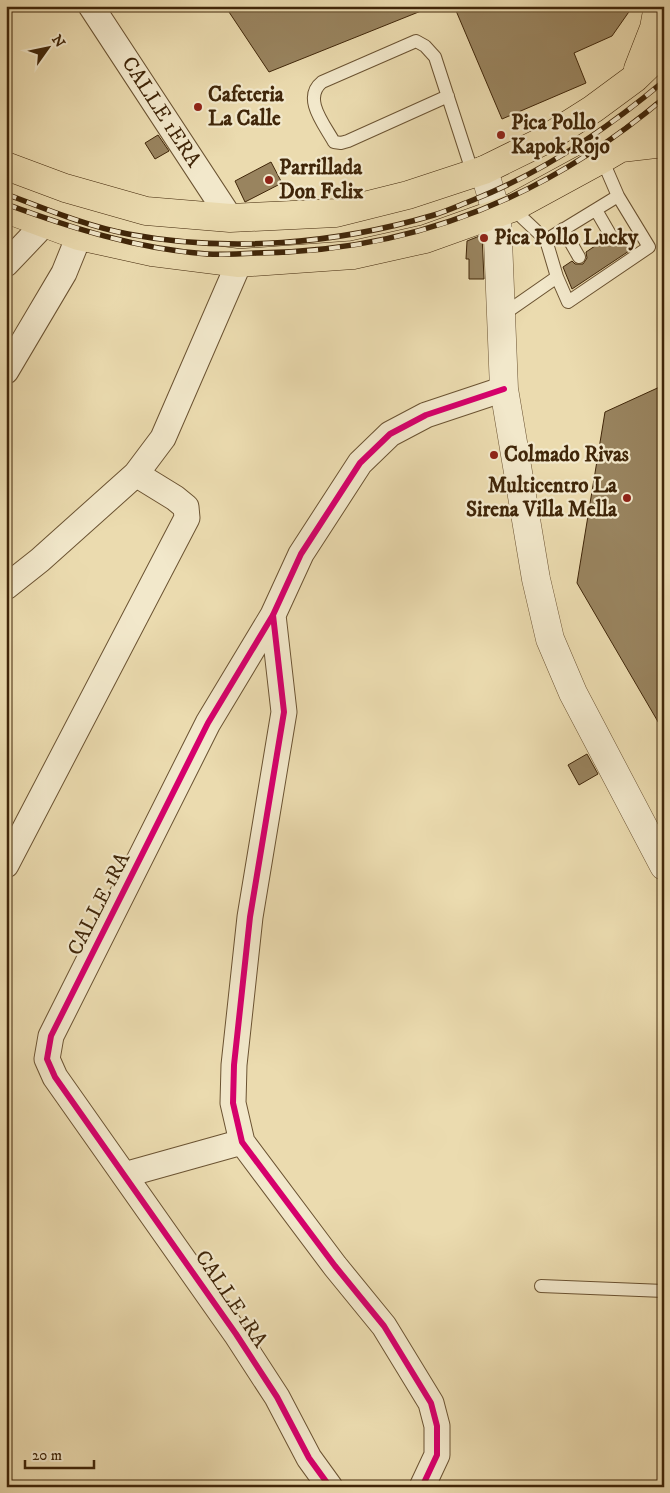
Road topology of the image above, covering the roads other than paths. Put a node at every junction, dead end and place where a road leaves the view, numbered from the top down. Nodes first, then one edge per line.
1 (91, 6) edge
2 (658, 6) edge
3 (664, 50) edge
4 (635, 78) junction
5 (448, 96) junction
6 (664, 114) edge
7 (664, 143) edge
8 (611, 154) junction
9 (6, 166) edge
10 (478, 172) junction
11 (618, 196) junction
12 (6, 209) edge
13 (596, 210) junction
14 (504, 212) junction
15 (230, 218) junction
16 (45, 223) junction
17 (563, 229) junction
18 (79, 236) junction
19 (611, 236) dead end
20 (546, 240) junction
21 (578, 257) dead end
22 (238, 262) junction
23 (6, 264) edge
24 (557, 277) junction
25 (501, 317) junction
26 (6, 371) edge
27 (504, 389) junction
28 (136, 474) junction
29 (6, 587) edge
30 (273, 615) junction
31 (6, 865) edge
32 (664, 866) edge
33 (242, 1142) junction
34 (124, 1175) junction
35 (541, 1286) dead end
36 (664, 1291) edge
37 (330, 1487) edge
38 (422, 1487) edge

1 - 15 street, CALLE 1ERA
2 - 4 main road
3 - 4 main road
4 - 10 main road
5 - 5 lane
5 - 10 lane
6 - 8 main road
7 - 8 main road
8 - 11 lane
8 - 14 main road
9 - 15 main road
10 - 14 street
10 - 15 main road
11 - 13 lane
11 - 24 lane
12 - 16 main road
13 - 17 lane
13 - 19 lane
14 - 20 lane
14 - 22 main road
14 - 25 street
16 - 18 main road
16 - 23 street
17 - 20 lane
17 - 21 lane
18 - 22 main road
18 - 26 street
20 - 24 lane
22 - 28 street
24 - 25 lane
25 - 27 street
27 - 30 street, CALLE 1RA
27 - 32 street
28 - 29 street
28 - 31 street
30 - 33 street
30 - 34 street, CALLE 1RA
33 - 34 street
33 - 38 street
34 - 37 street, CALLE 1RA
35 - 36 lane

